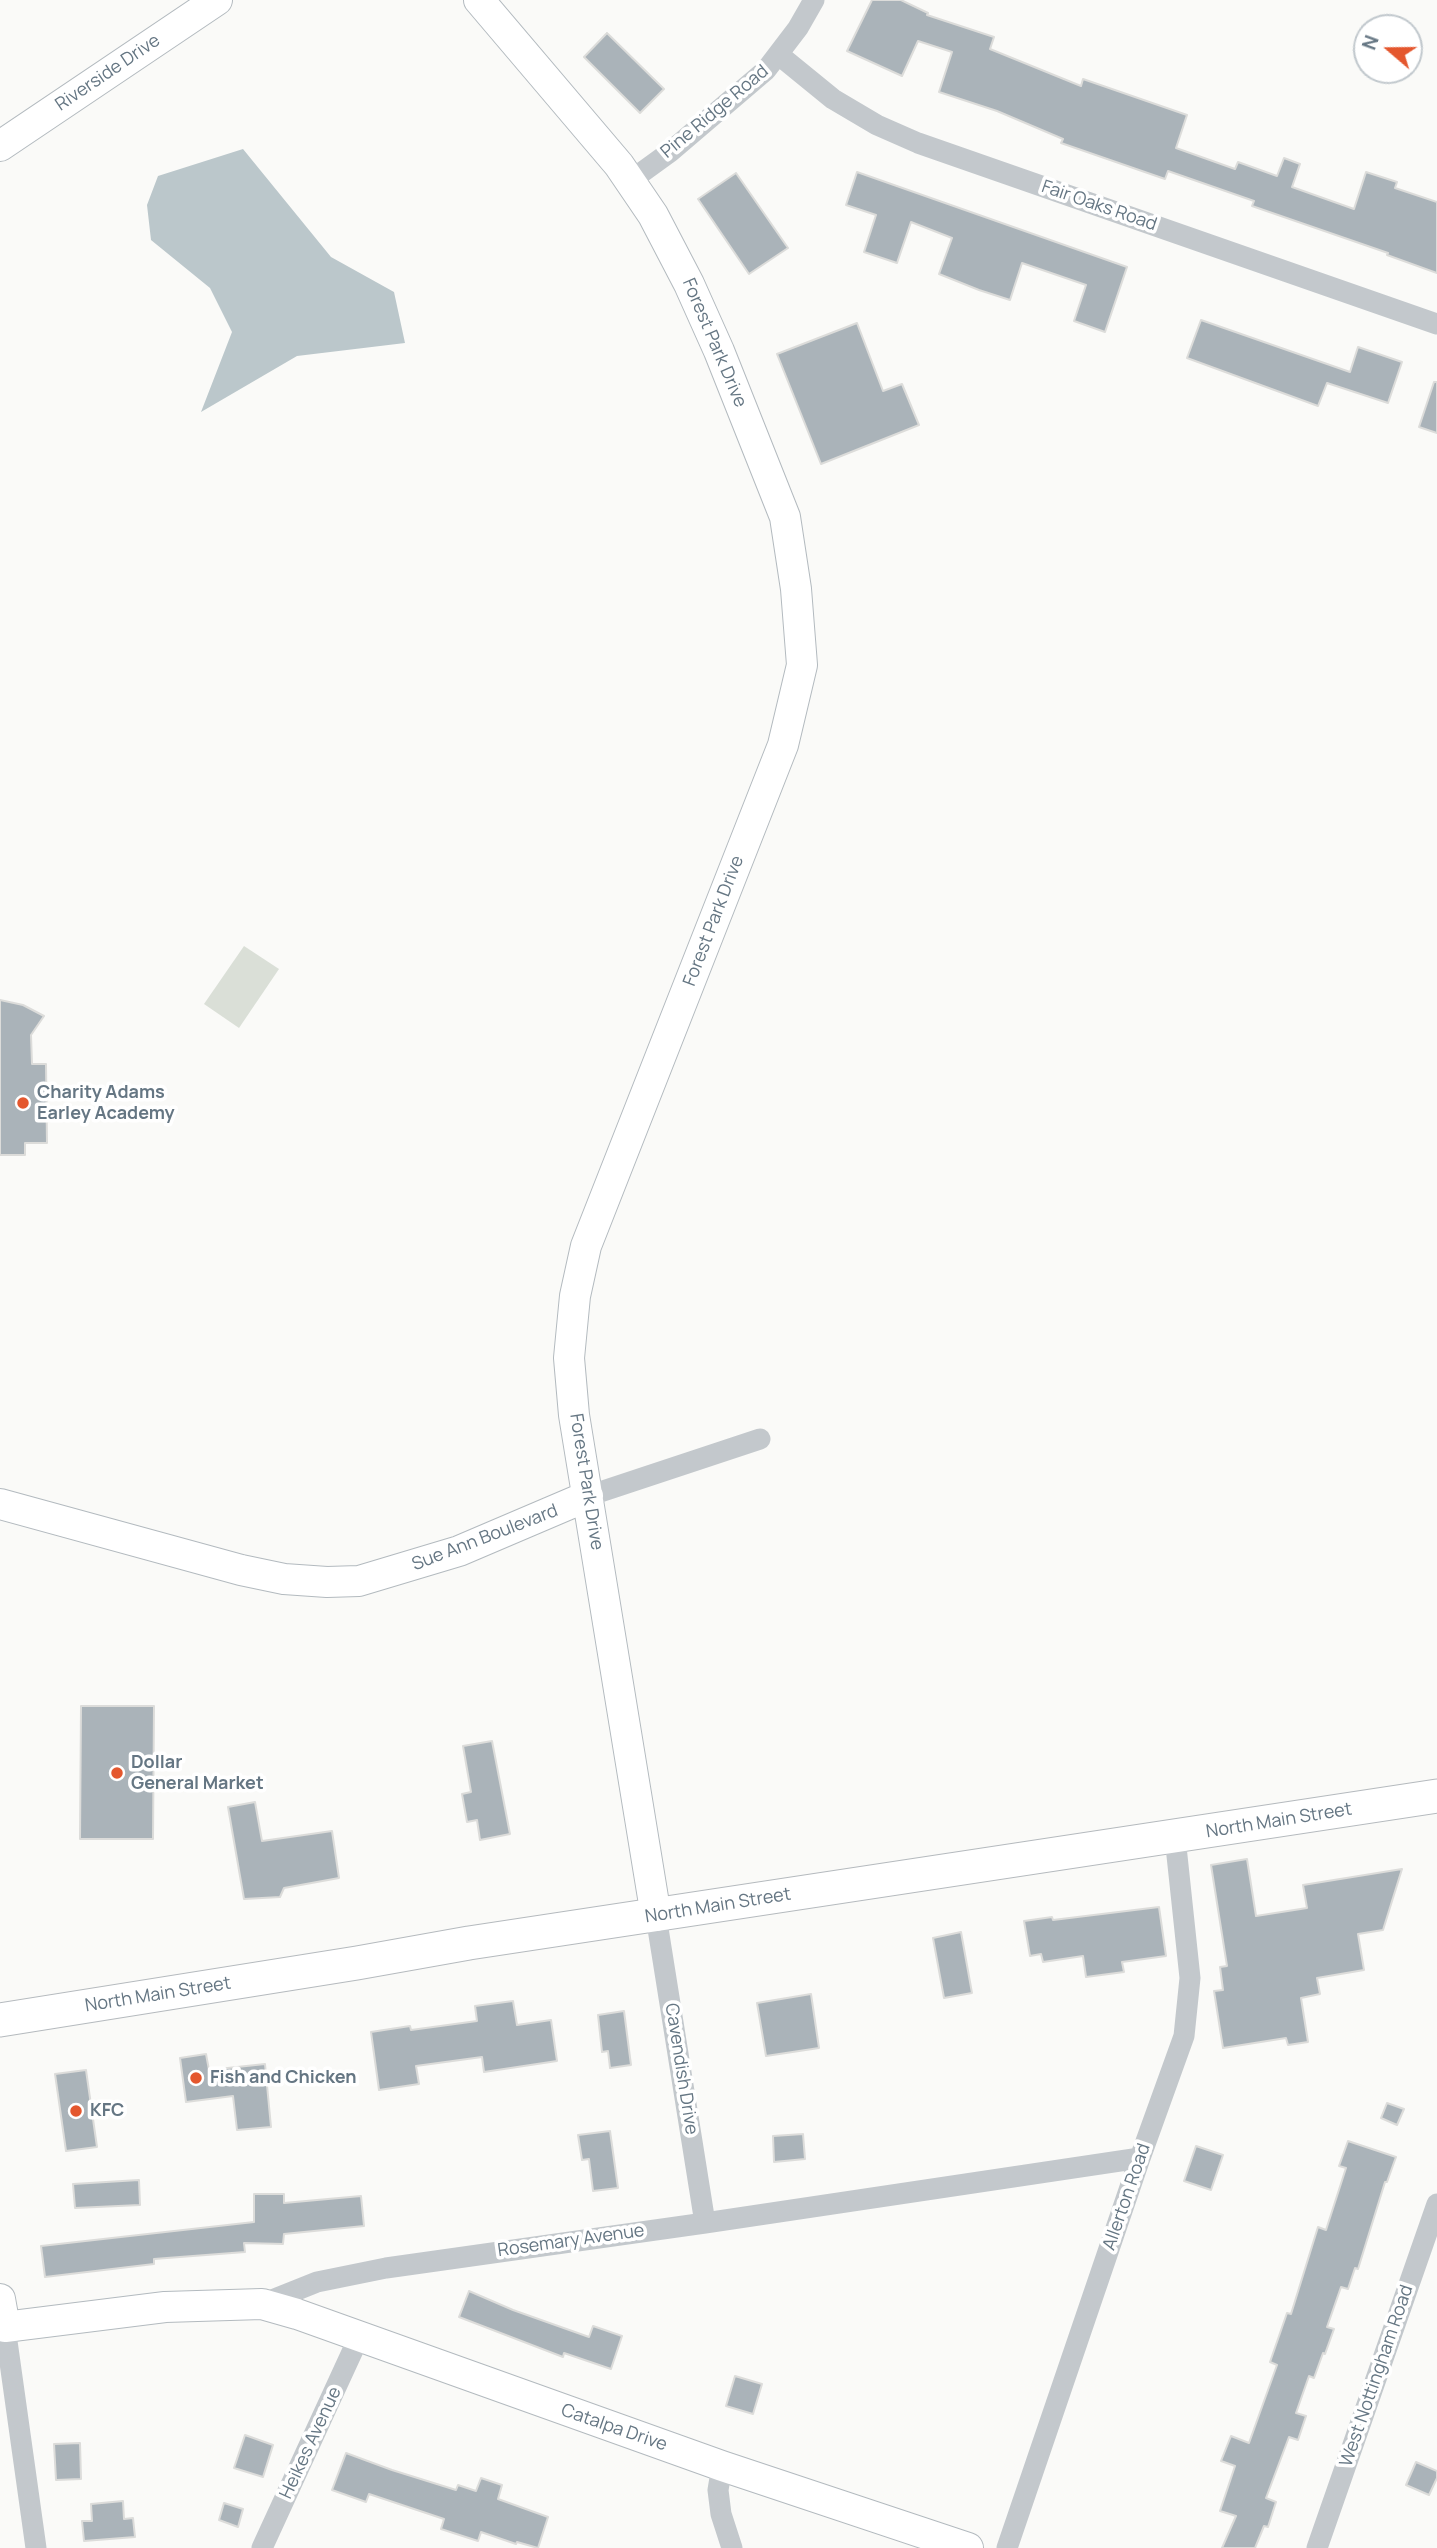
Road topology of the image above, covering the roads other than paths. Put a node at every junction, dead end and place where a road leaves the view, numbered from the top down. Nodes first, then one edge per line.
1 (216, 0) edge
2 (479, 0) edge
3 (814, 0) edge
4 (779, 55) junction
5 (3, 137) edge
6 (630, 181) junction
7 (1437, 324) edge
8 (760, 1439) dead end
9 (588, 1496) junction
10 (0, 1504) edge
11 (1437, 1796) edge
12 (1175, 1837) junction
13 (656, 1916) junction
14 (0, 2020) edge
15 (1140, 2158) junction
16 (1437, 2204) edge
17 (705, 2223) junction
18 (262, 2304) junction
19 (2, 2313) edge
20 (359, 2337) junction
21 (722, 2466) junction
22 (36, 2548) edge
23 (262, 2548) edge
24 (732, 2548) edge
25 (968, 2548) edge
26 (1007, 2548) edge
27 (1317, 2548) edge

1 - 5 street, Riverside Drive
2 - 6 street, Forest Park Drive
3 - 4 street, Pine Ridge Road
4 - 6 street, Pine Ridge Road
4 - 7 street, Fair Oaks Road
6 - 9 street, Forest Park Drive
8 - 9 street, Sue Ann Boulevard
9 - 10 street, Sue Ann Boulevard
9 - 13 street, Forest Park Drive
11 - 12 main road, North Main Street
12 - 13 main road, North Main Street
12 - 15 street, Allerton Road
13 - 14 main road, North Main Street
13 - 17 street, Cavendish Drive
15 - 17 street, Rosemary Avenue
15 - 26 street, Allerton Road
16 - 27 street, West Nottingham Road
17 - 18 street, Rosemary Avenue
18 - 19 street, Rosemary Avenue
18 - 20 street, Catalpa Drive
19 - 22 street
20 - 21 street, Catalpa Drive
20 - 23 street, Heikes Avenue
21 - 24 street
21 - 25 street, Catalpa Drive

